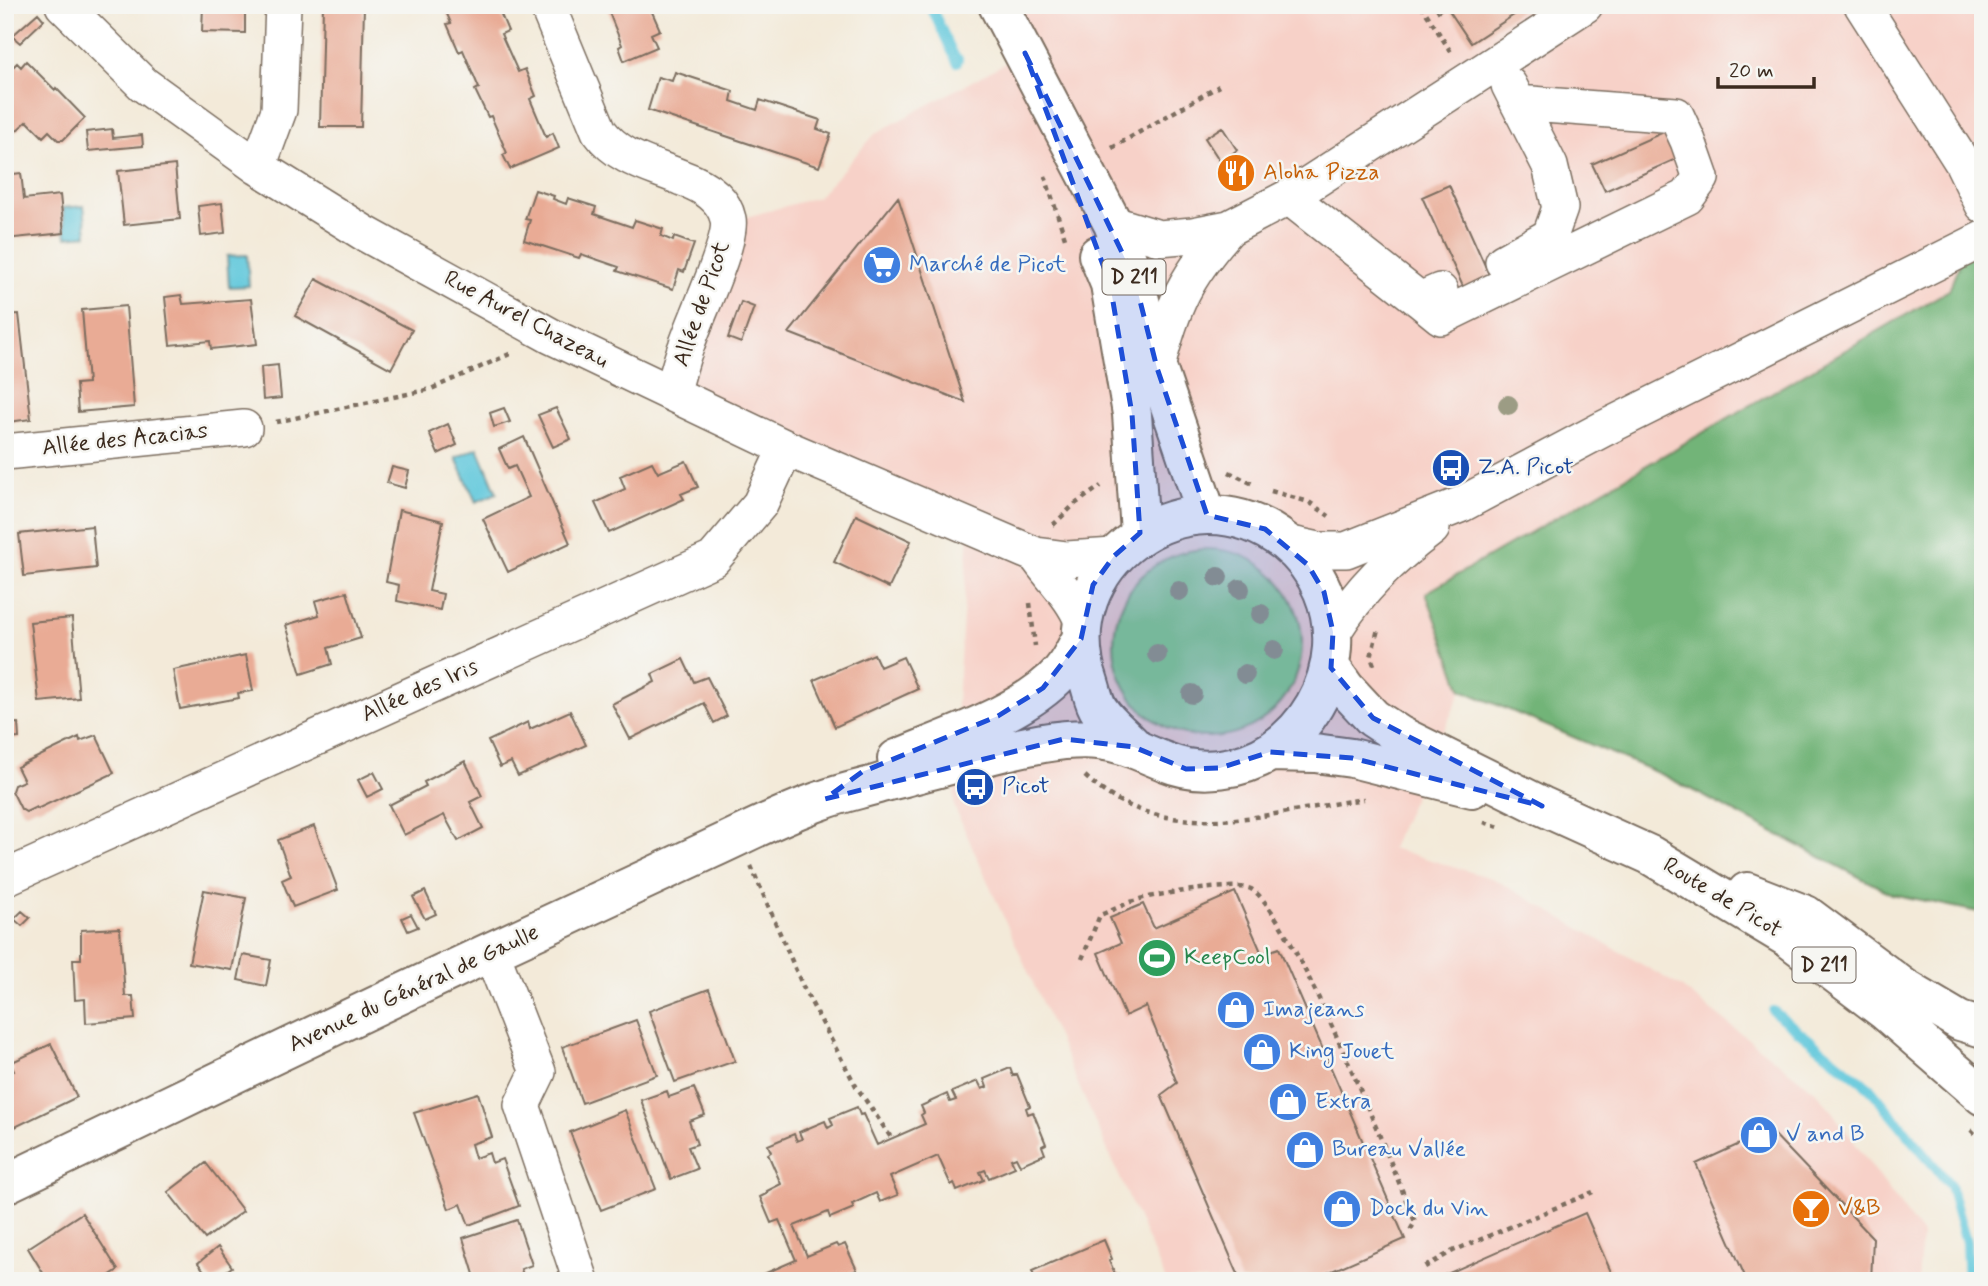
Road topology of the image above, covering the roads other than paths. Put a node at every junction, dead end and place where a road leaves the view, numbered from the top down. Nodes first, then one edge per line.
1 (63, 5) edge
2 (282, 5) edge
3 (547, 5) edge
4 (998, 5) edge
5 (1586, 5) edge
6 (1862, 5) edge
7 (1025, 53) junction
8 (1497, 62) junction
9 (1518, 103) junction
10 (258, 167) junction
11 (1289, 197) junction
12 (1983, 205) edge
13 (1112, 224) junction
14 (1228, 228) junction
15 (1983, 239) edge
16 (1420, 300) junction
17 (1157, 368) junction
18 (672, 393) junction
19 (244, 428) road end
20 (786, 448) junction
21 (5, 452) edge
22 (1462, 504) junction
23 (1206, 515) junction
24 (1287, 543) junction
25 (1127, 545) junction
26 (1036, 555) junction
27 (1081, 630) junction
28 (1332, 650) junction
29 (1134, 747) junction
30 (1270, 752) junction
31 (825, 799) junction
32 (1542, 806) junction
33 (1650, 855) junction
34 (5, 878) edge
35 (491, 951) junction
36 (1983, 1028) edge
37 (1973, 1110) edge
38 (5, 1184) edge
39 (582, 1281) edge

1 - 10 street, Rue Aurel Chazeau
2 - 10 street
3 - 18 street, Allée de Picot
4 - 7 main road, D 211
5 - 8 street
6 - 12 street
7 - 13 main road, D 211
7 - 25 main road, D 211
8 - 9 street
8 - 11 street
9 - 16 street
9 - 16 street
10 - 18 street, Rue Aurel Chazeau
11 - 14 street
11 - 16 street
13 - 14 street
13 - 17 main road, D 211
14 - 17 street
15 - 22 street
17 - 23 main road, D 211
18 - 20 street, Rue Aurel Chazeau
19 - 21 street, Allée des Acacias
20 - 26 street, Rue Aurel Chazeau
20 - 34 street, Allée des Iris
22 - 24 street
22 - 28 street
23 - 24 main road
23 - 25 main road
24 - 28 main road
25 - 26 street, Rue Aurel Chazeau
25 - 27 main road
26 - 27 street
27 - 29 main road
27 - 31 main road, Avenue du Général de Gaulle
28 - 30 main road
28 - 32 main road, Route de Picot / D 211
29 - 30 main road
29 - 31 main road, Avenue du Général de Gaulle
30 - 32 main road, Route de Picot / D 211
31 - 35 main road, Avenue du Général de Gaulle
32 - 33 main road, Route de Picot / D 211
33 - 36 main road
33 - 37 main road, Route de Picot / D 211
35 - 38 main road, Avenue du Général de Gaulle
35 - 39 street

